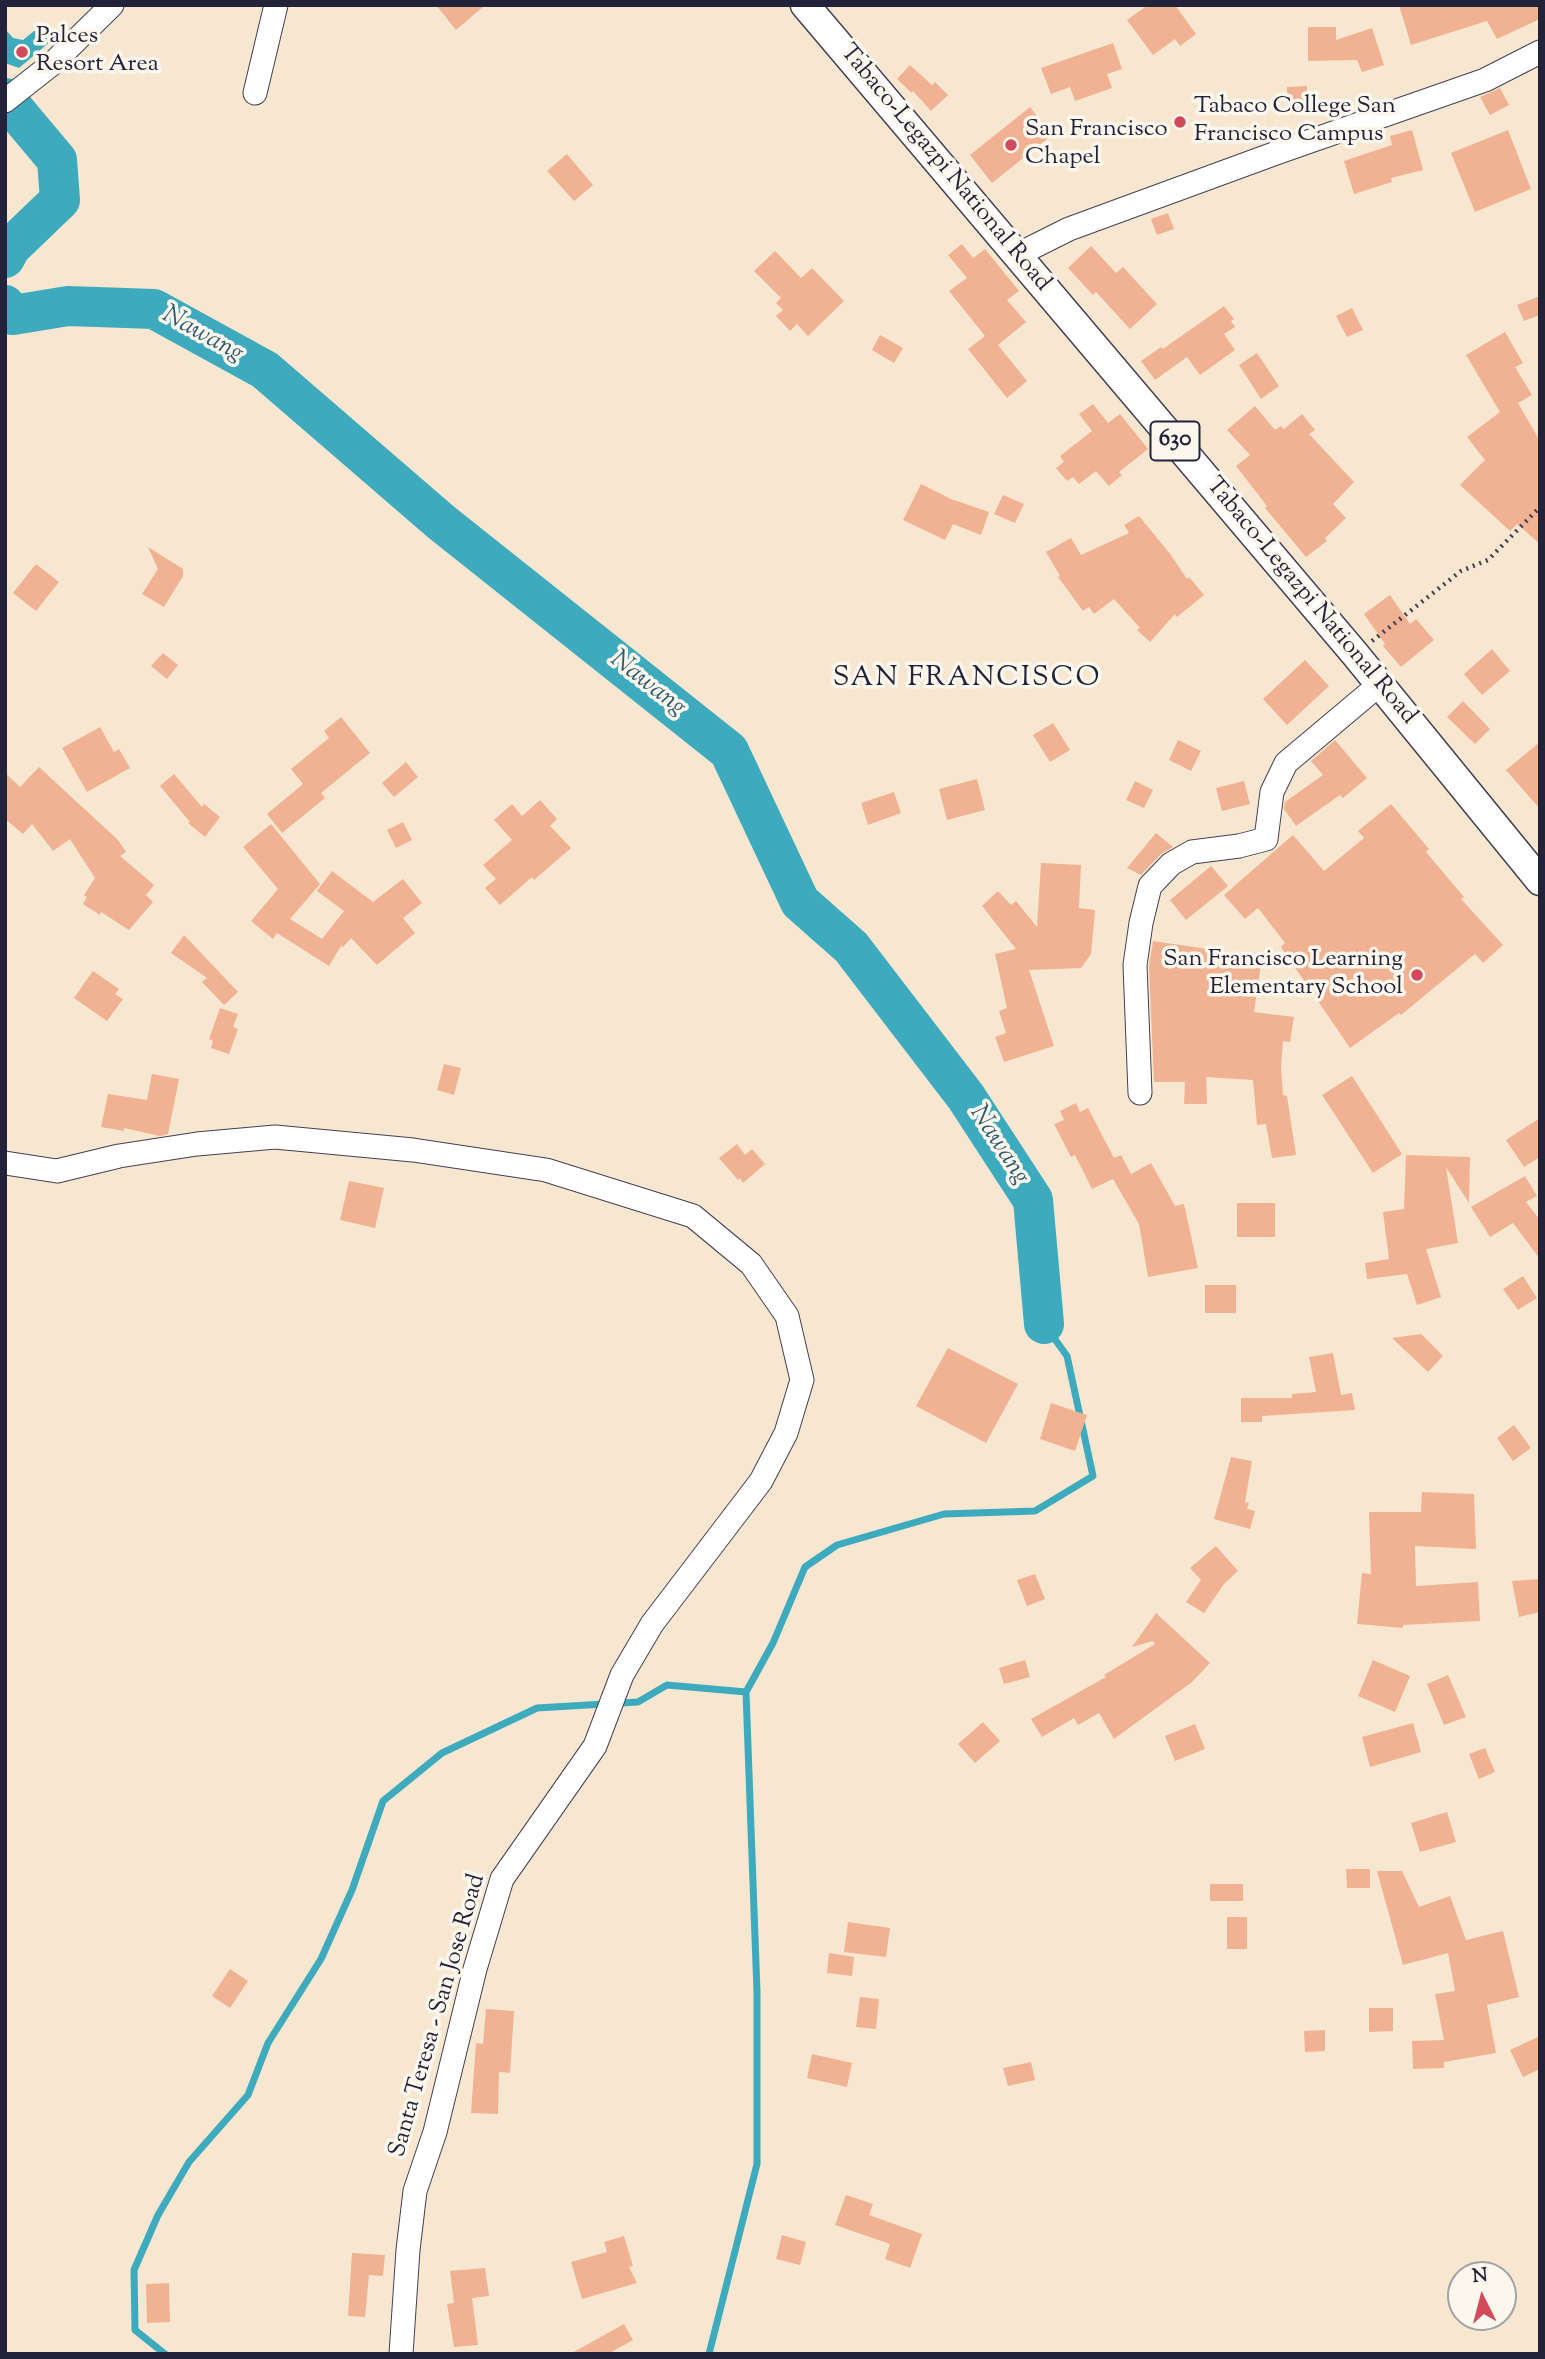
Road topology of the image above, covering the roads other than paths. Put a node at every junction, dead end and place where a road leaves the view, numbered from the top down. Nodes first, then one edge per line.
1 (112, 5) edge
2 (276, 5) edge
3 (805, 5) edge
4 (1540, 52) edge
5 (255, 93) dead end
6 (5, 101) edge
7 (1017, 255) junction
8 (1380, 684) junction
9 (1540, 881) edge
10 (1140, 1093) dead end
11 (5, 1163) edge
12 (401, 2354) edge

1 - 6 street
2 - 5 street
3 - 7 main road, Tabaco-Legazpi National Road / 630
4 - 7 street
7 - 8 main road, Tabaco-Legazpi National Road / 630
8 - 9 main road, Tabaco-Legazpi National Road / 630
8 - 10 street
11 - 12 street, Santa Teresa - San Jose Road

